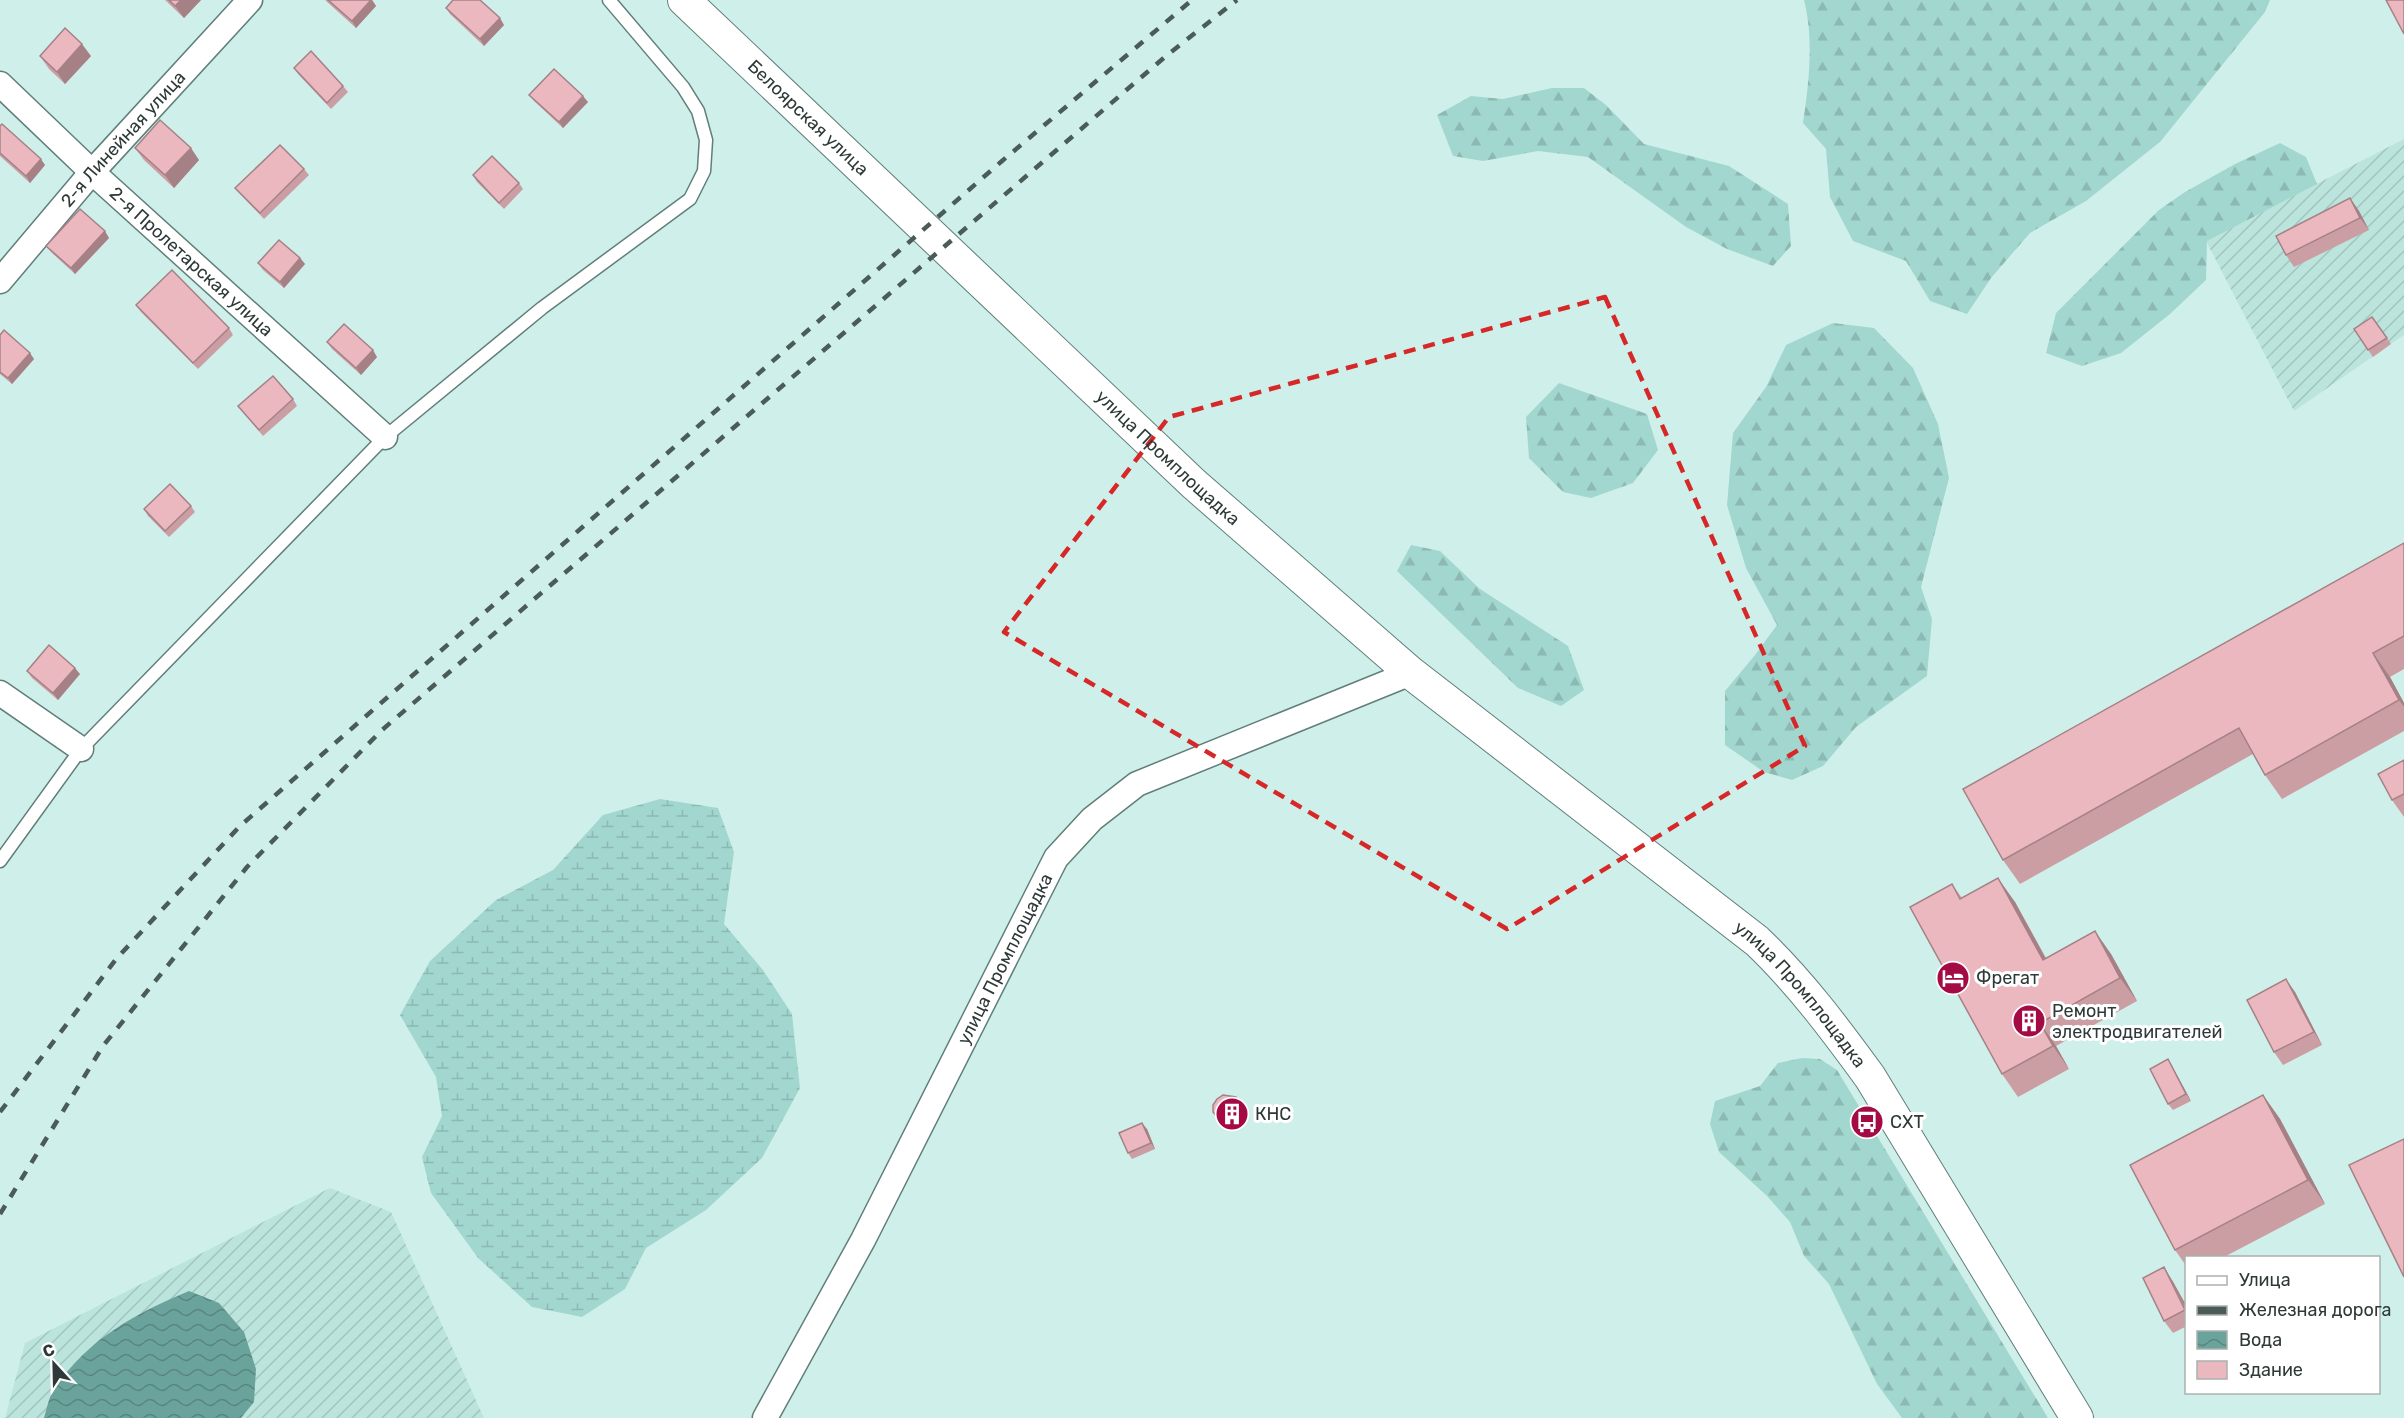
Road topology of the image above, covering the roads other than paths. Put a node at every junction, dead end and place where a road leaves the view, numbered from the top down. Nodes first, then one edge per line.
1 (250, 0) edge
2 (609, 0) edge
3 (684, 0) edge
4 (0, 84) edge
5 (92, 172) junction
6 (932, 237) joint
7 (0, 281) edge
8 (386, 437) junction
9 (1411, 673) junction
10 (0, 693) edge
11 (81, 749) junction
12 (0, 861) edge
13 (765, 1418) edge
14 (2077, 1418) edge

1 - 5 street, 2-я Линейная улица
2 - 8 lane
3 - 6 street, Белоярская улица
4 - 5 street, 2-я Пролетарская улица
5 - 7 street, 2-я Линейная улица
5 - 8 street, 2-я Пролетарская улица
6 - 9 street, улица Промплощадка
8 - 11 lane
9 - 13 street, улица Промплощадка
9 - 14 street, улица Промплощадка
10 - 11 street
11 - 12 lane

